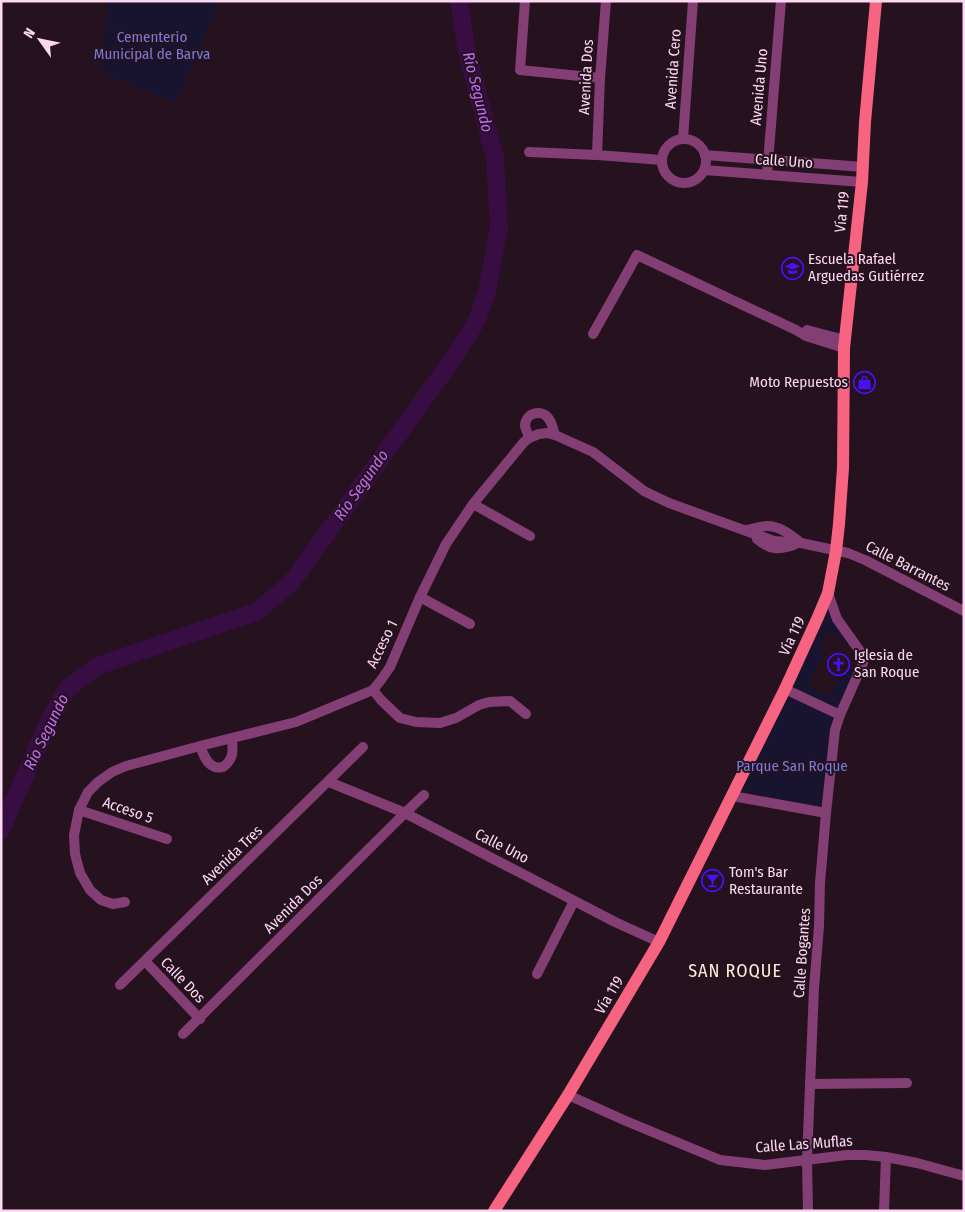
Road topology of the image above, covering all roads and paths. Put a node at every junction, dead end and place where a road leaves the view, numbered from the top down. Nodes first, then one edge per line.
1 (525, 1) edge
2 (606, 1) edge
3 (693, 1) edge
4 (781, 1) edge
5 (876, 1) edge
6 (600, 78) junction
7 (683, 139) junction
8 (529, 152) dead end
9 (596, 154) junction
10 (705, 155) junction
11 (662, 160) junction
12 (768, 160) junction
13 (863, 167) junction
14 (704, 170) junction
15 (767, 175) junction
16 (862, 182) junction
17 (593, 334) dead end
18 (845, 344) junction
19 (555, 434) junction
20 (529, 438) junction
21 (473, 504) junction
22 (530, 536) dead end
23 (836, 551) junction
24 (828, 593) junction
25 (420, 597) junction
26 (964, 611) edge
27 (470, 624) dead end
28 (785, 689) junction
29 (373, 690) junction
30 (526, 714) dead end
31 (840, 715) junction
32 (232, 739) junction
33 (200, 746) junction
34 (363, 747) dead end
35 (329, 782) junction
36 (424, 795) dead end
37 (732, 796) junction
38 (79, 810) junction
39 (405, 813) junction
40 (826, 813) junction
41 (167, 839) dead end
42 (574, 900) junction
43 (125, 902) dead end
44 (659, 942) junction
45 (145, 961) junction
46 (537, 974) dead end
47 (120, 984) dead end
48 (200, 1019) junction
49 (183, 1034) dead end
50 (907, 1083) dead end
51 (810, 1084) junction
52 (568, 1095) junction
53 (886, 1157) junction
54 (807, 1160) junction
55 (964, 1176) edge
56 (494, 1211) edge
57 (808, 1211) edge
58 (884, 1211) edge

1 - 6 street
2 - 6 street, Avenida Dos
3 - 7 street, Avenida Cero
4 - 12 street, Avenida Uno
5 - 13 main road, Vía 119
6 - 9 street, Avenida Dos
7 - 10 street
7 - 11 street
8 - 9 street
9 - 11 street
10 - 12 street, Calle Uno
10 - 14 street
11 - 14 street
12 - 13 street, Calle Uno
12 - 15 street, Avenida Uno
13 - 16 main road, Vía 119
14 - 15 street, Calle Uno
15 - 16 street, Calle Uno
16 - 18 main road, Vía 119
17 - 18 street
18 - 23 main road, Vía 119
19 - 20 street
19 - 20 street
19 - 23 street
20 - 21 street, Acceso 1
21 - 22 street
21 - 25 street, Acceso 1
23 - 24 main road, Vía 119
23 - 26 street, Calle Barrantes
24 - 28 main road, Vía 119
24 - 31 street, Calle Bogantes
25 - 27 street
25 - 29 street, Acceso 1
28 - 31 street
28 - 37 main road, Vía 119
29 - 30 street
29 - 32 street, Acceso 1
31 - 40 street, Calle Bogantes
32 - 33 street, Acceso 1
32 - 33 street
33 - 38 street, Acceso 1
34 - 35 street, Avenida Tres
35 - 39 street, Calle Uno
35 - 45 street, Avenida Tres
36 - 39 street, Avenida Dos
37 - 40 street
37 - 44 main road, Vía 119
38 - 41 street, Acceso 5
38 - 43 street, Acceso 1
39 - 42 street, Calle Uno
39 - 48 street, Avenida Dos
40 - 51 street, Calle Bogantes
42 - 44 street, Calle Uno
42 - 46 street
44 - 52 main road, Vía 119
45 - 47 street, Avenida Tres
45 - 48 street, Calle Dos
48 - 49 street, Avenida Dos
50 - 51 street
51 - 54 street, Calle Bogantes
52 - 54 street, Calle Las Muflas
52 - 56 main road, Vía 119
53 - 54 street, Calle Las Muflas
53 - 55 street, Calle Las Muflas
53 - 58 street
54 - 57 street, Calle Bogantes

